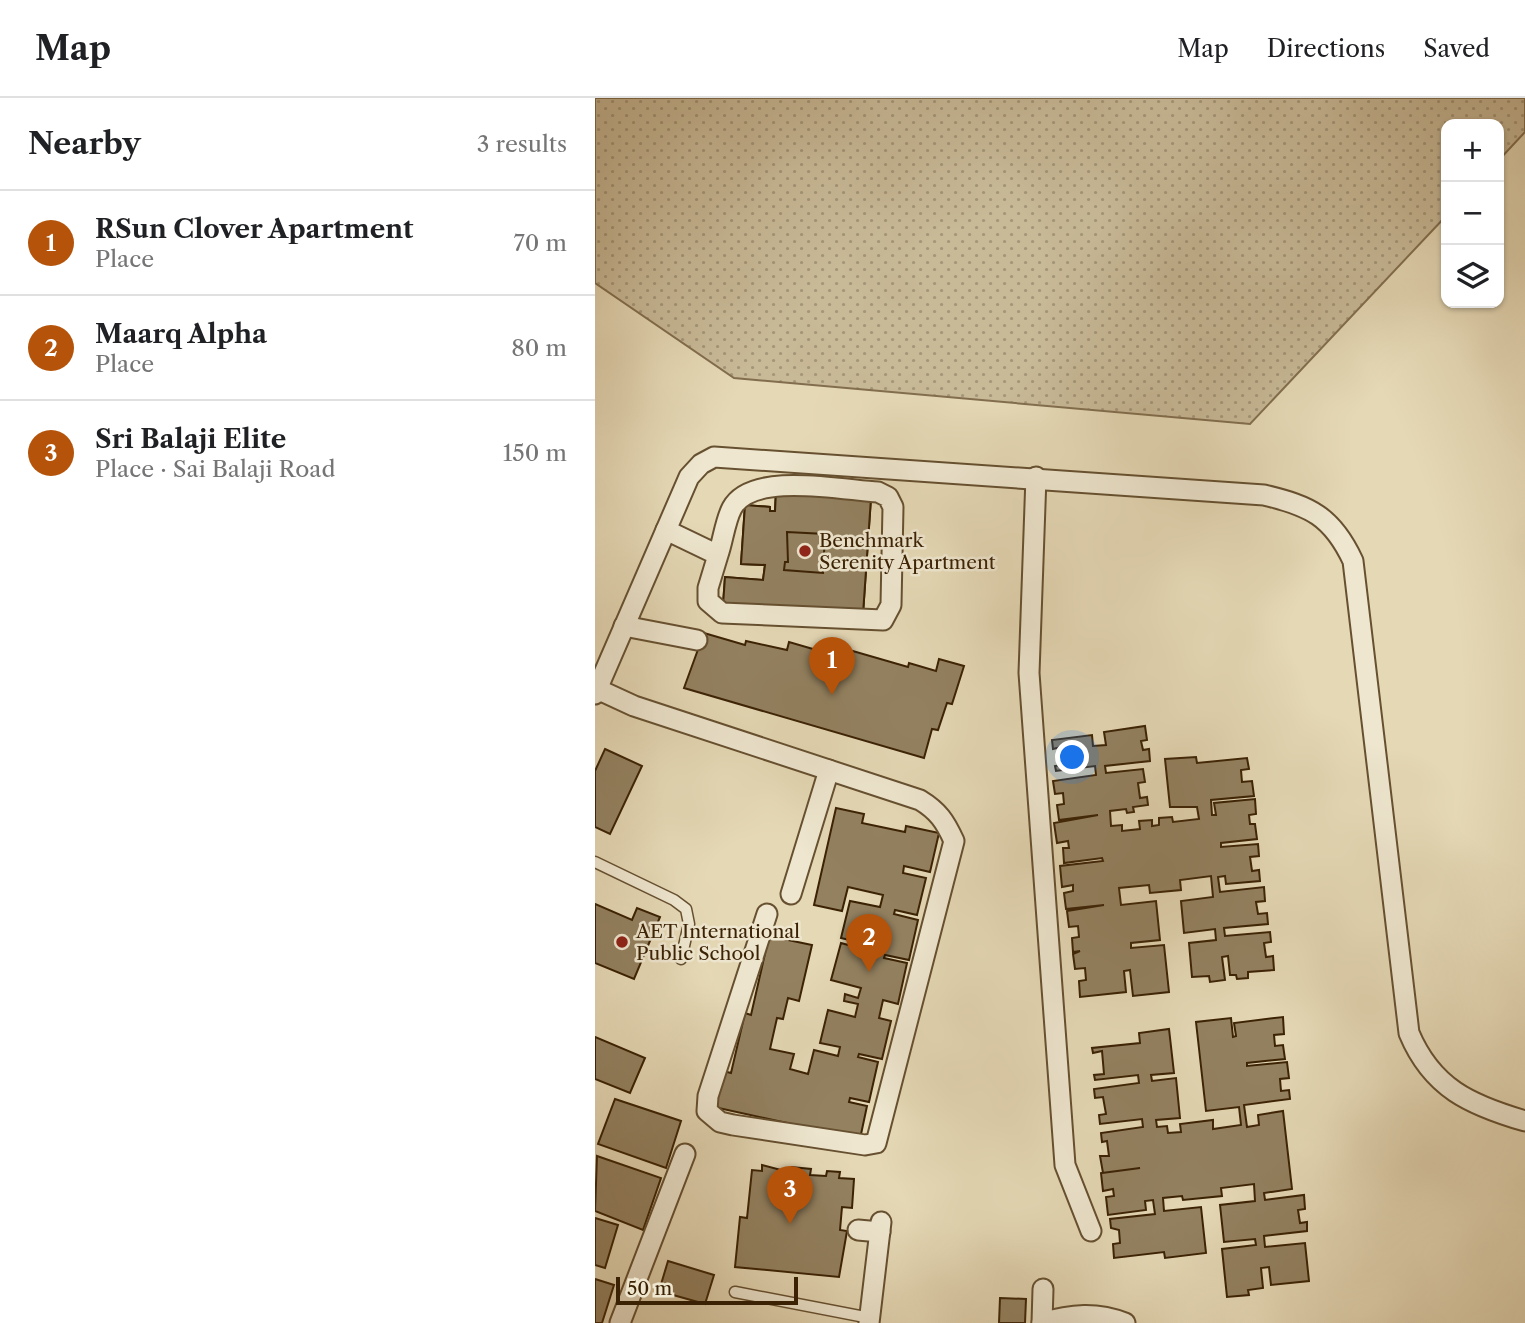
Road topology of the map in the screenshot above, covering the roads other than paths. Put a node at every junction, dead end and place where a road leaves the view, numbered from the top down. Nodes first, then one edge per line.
1 (1036, 477) junction
2 (666, 530) junction
3 (718, 555) junction
4 (624, 626) junction
5 (697, 640) dead end
6 (596, 691) edge
7 (829, 770) junction
8 (595, 862) edge
9 (791, 894) dead end
10 (767, 914) dead end
11 (681, 959) dead end
12 (1525, 1121) edge
13 (685, 1154) dead end
14 (858, 1230) dead end
15 (1091, 1231) dead end
16 (1043, 1289) dead end
17 (735, 1292) dead end
18 (869, 1320) edge
19 (620, 1323) edge
20 (1042, 1323) edge
21 (1125, 1323) edge

1 - 2 street
1 - 12 street
1 - 15 street
2 - 3 street
2 - 4 street
3 - 3 street
4 - 5 street
4 - 6 street
6 - 7 street
7 - 9 street
7 - 10 street
8 - 11 lane
13 - 19 street
14 - 18 street
16 - 20 street
17 - 18 lane
20 - 21 street

